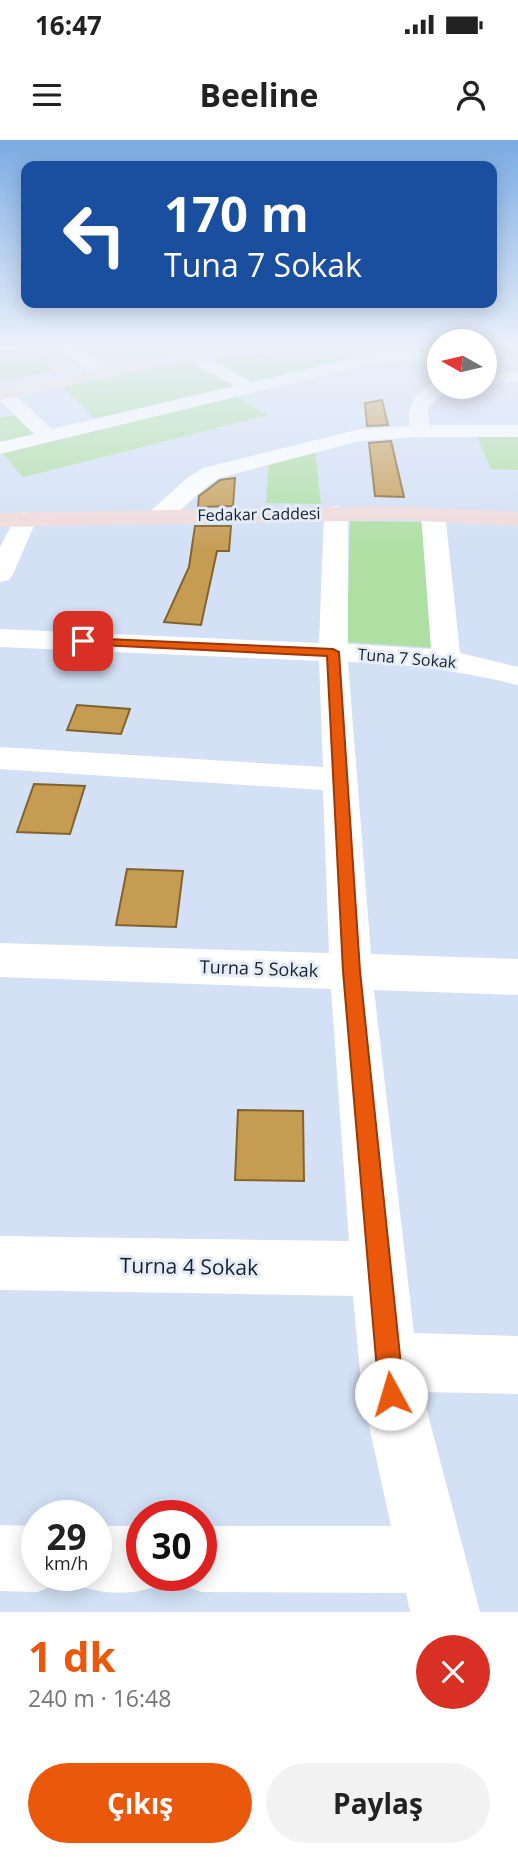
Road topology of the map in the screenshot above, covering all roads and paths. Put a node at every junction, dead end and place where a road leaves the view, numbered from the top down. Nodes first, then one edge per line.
1 (25, 414) edge
2 (145, 414) edge
3 (418, 414) edge
4 (419, 431) junction
5 (518, 431) edge
6 (50, 437) junction
7 (0, 448) edge
8 (335, 513) junction
9 (433, 513) junction
10 (157, 516) junction
11 (25, 519) junction
12 (518, 519) edge
13 (0, 520) edge
14 (0, 574) edge
15 (0, 638) edge
16 (333, 652) junction
17 (446, 659) junction
18 (518, 676) edge
19 (0, 758) edge
20 (342, 780) junction
21 (0, 960) edge
22 (351, 971) junction
23 (518, 977) edge
24 (0, 1263) edge
25 (378, 1269) junction
26 (388, 1362) junction
27 (518, 1365) edge
28 (0, 1558) edge
29 (21, 1559) edge
30 (217, 1561) edge
31 (438, 1586) edge

1 - 6 street
2 - 6 street
3 - 4 street
4 - 5 street
4 - 10 street
6 - 7 street
8 - 9 main road, Fedakar Caddesi
8 - 10 main road, Fedakar Caddesi
8 - 16 street
9 - 12 main road, Fedakar Caddesi
9 - 17 street
10 - 11 main road, Fedakar Caddesi
11 - 13 main road, Fedakar Caddesi
11 - 14 street
15 - 16 street, Tuna 7 Sokak
16 - 17 street, Tuna 7 Sokak
16 - 20 street
17 - 18 street, Tuna 7 Sokak
19 - 20 street
20 - 22 street
21 - 22 street, Turna 5 Sokak
22 - 23 street, Turna 5 Sokak
22 - 25 street
24 - 25 street, Turna 4 Sokak
25 - 26 street
26 - 27 street
26 - 31 street
28 - 29 street
30 - 31 street

